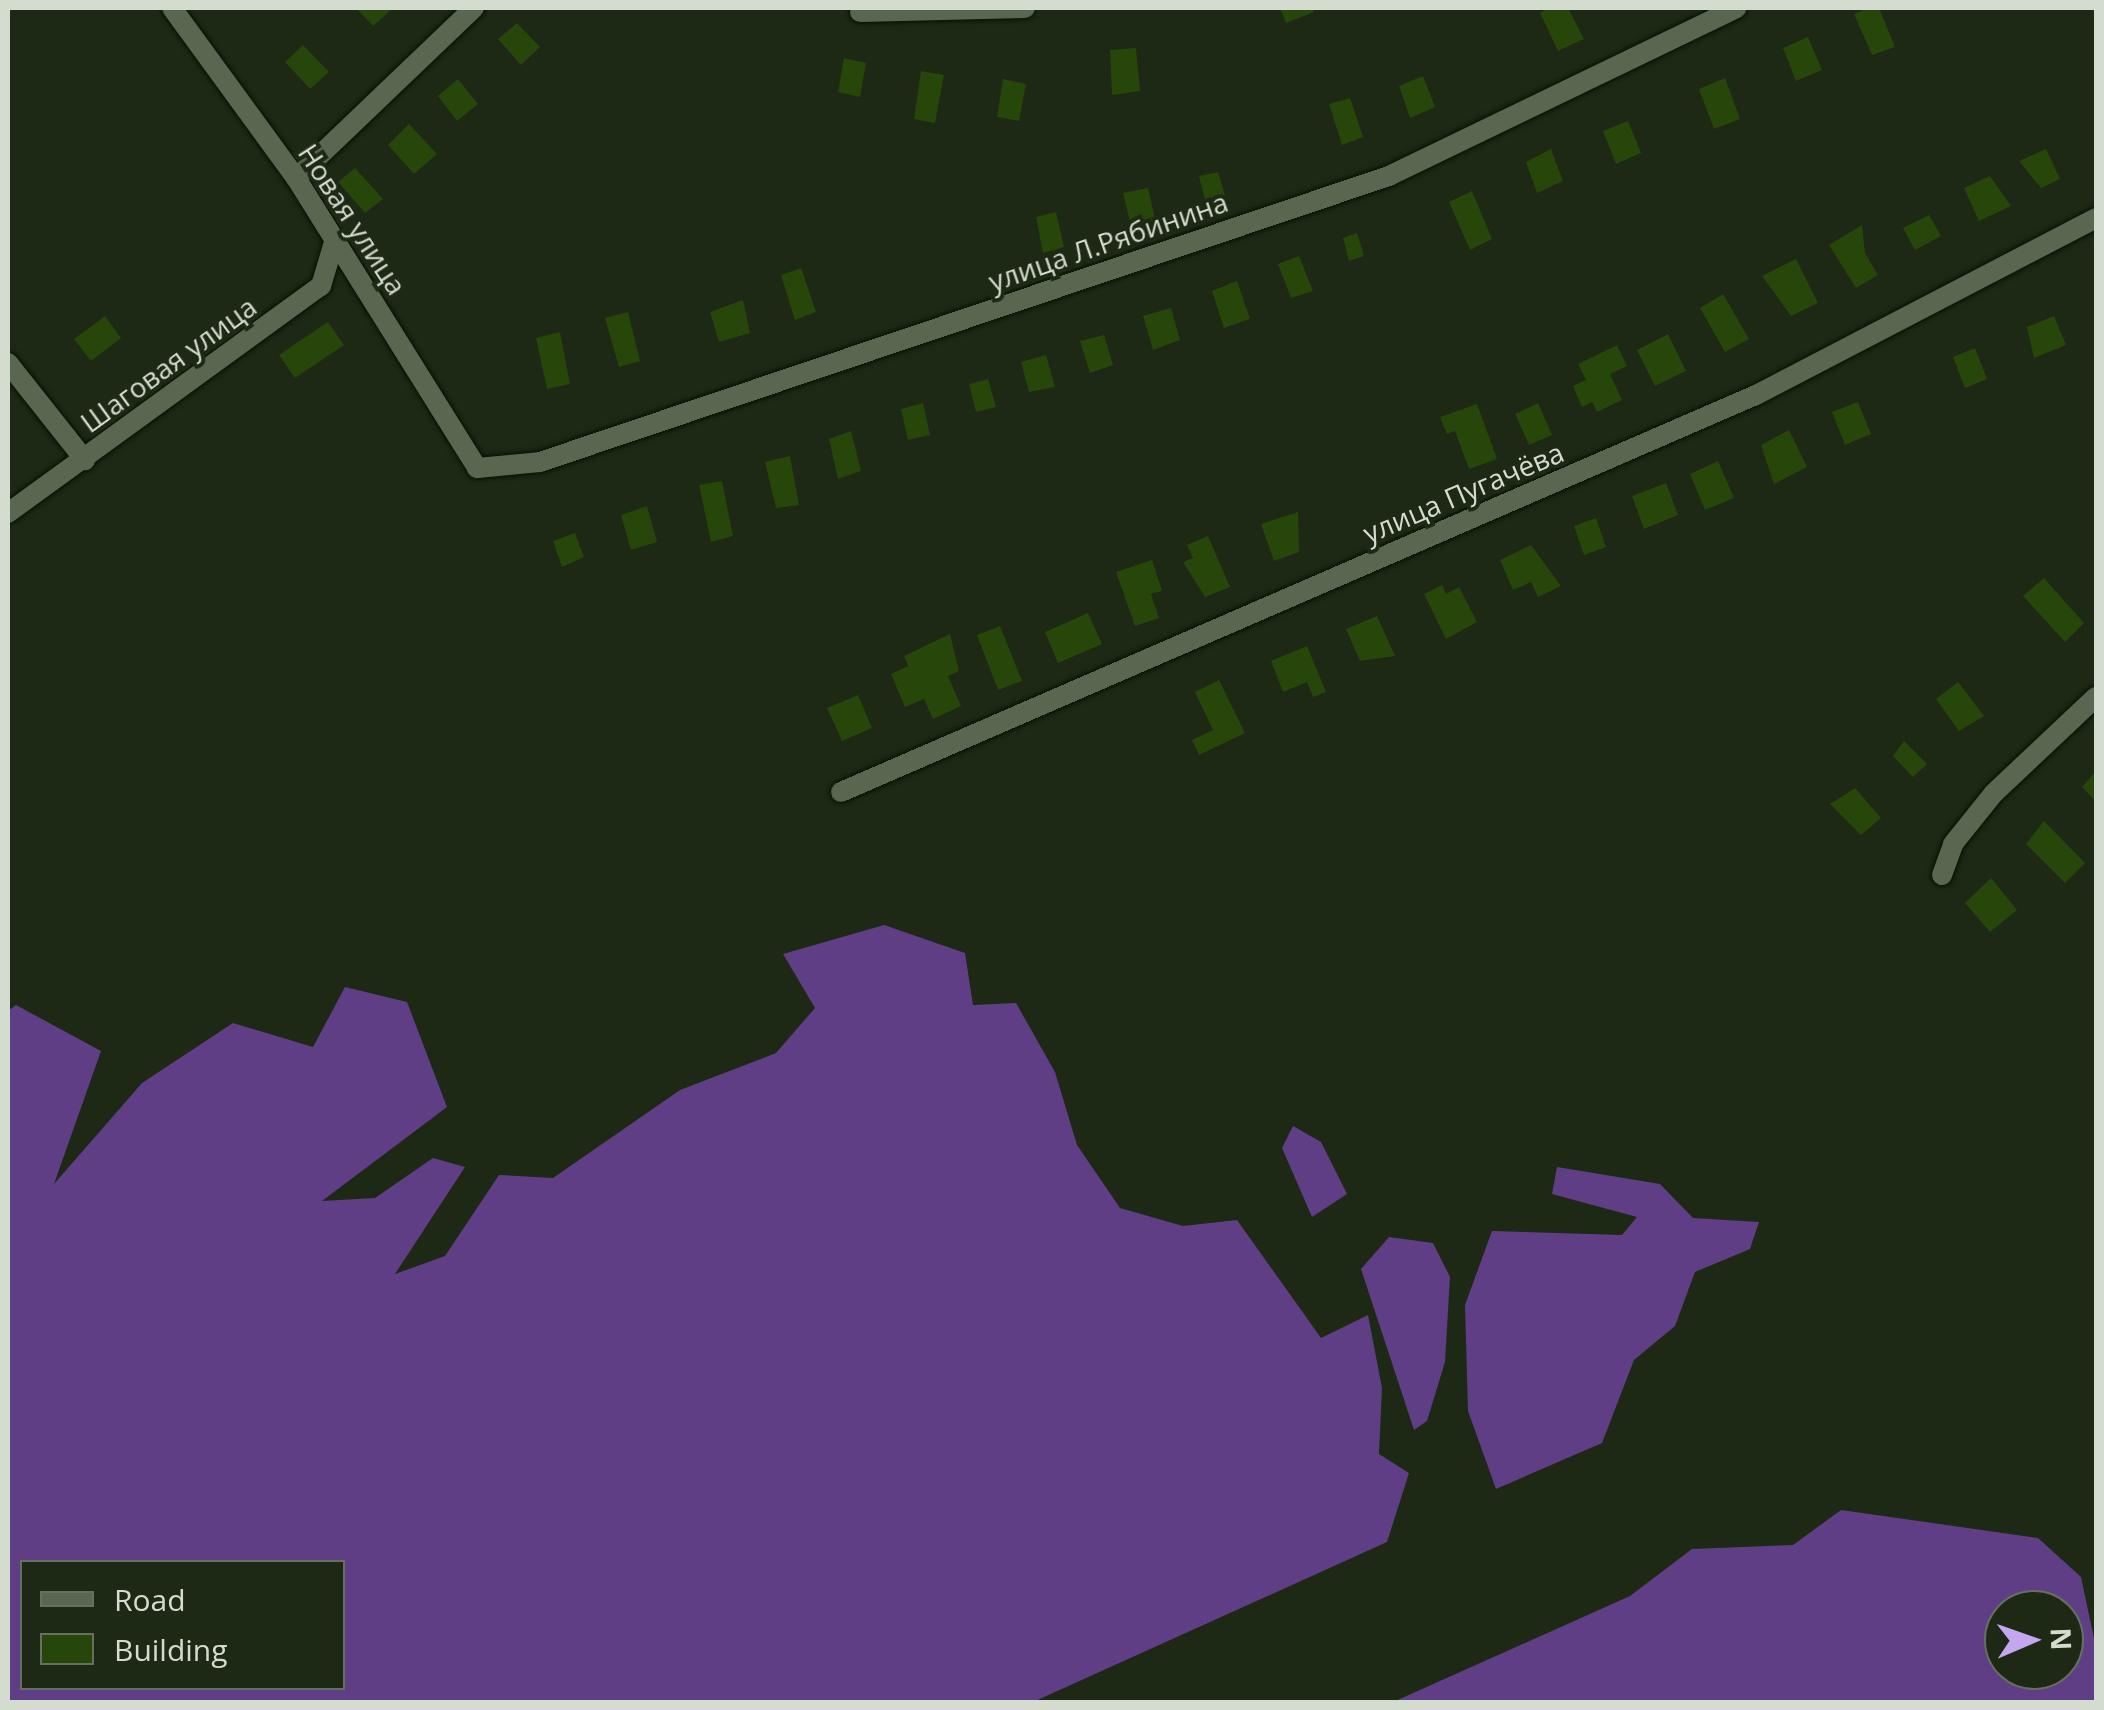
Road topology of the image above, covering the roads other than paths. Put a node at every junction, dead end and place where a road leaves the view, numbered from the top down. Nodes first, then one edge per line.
1 (172, 8) edge
2 (474, 8) edge
3 (1025, 8) edge
4 (1736, 8) edge
5 (860, 12) dead end
6 (296, 178) junction
7 (2096, 218) edge
8 (335, 239) junction
9 (8, 363) edge
10 (85, 460) junction
11 (477, 468) joint
12 (8, 513) edge
13 (2096, 697) edge
14 (841, 792) dead end
15 (1942, 875) dead end

1 - 6 street, Новая улица
2 - 6 street
3 - 5 street
4 - 11 street, улица Л.Рябинина
6 - 8 street, Новая улица
7 - 14 street, улица Пугачёва
8 - 10 street, Шаговая улица
8 - 11 street, Новая улица
9 - 10 street
10 - 12 street, Шаговая улица
13 - 15 street

